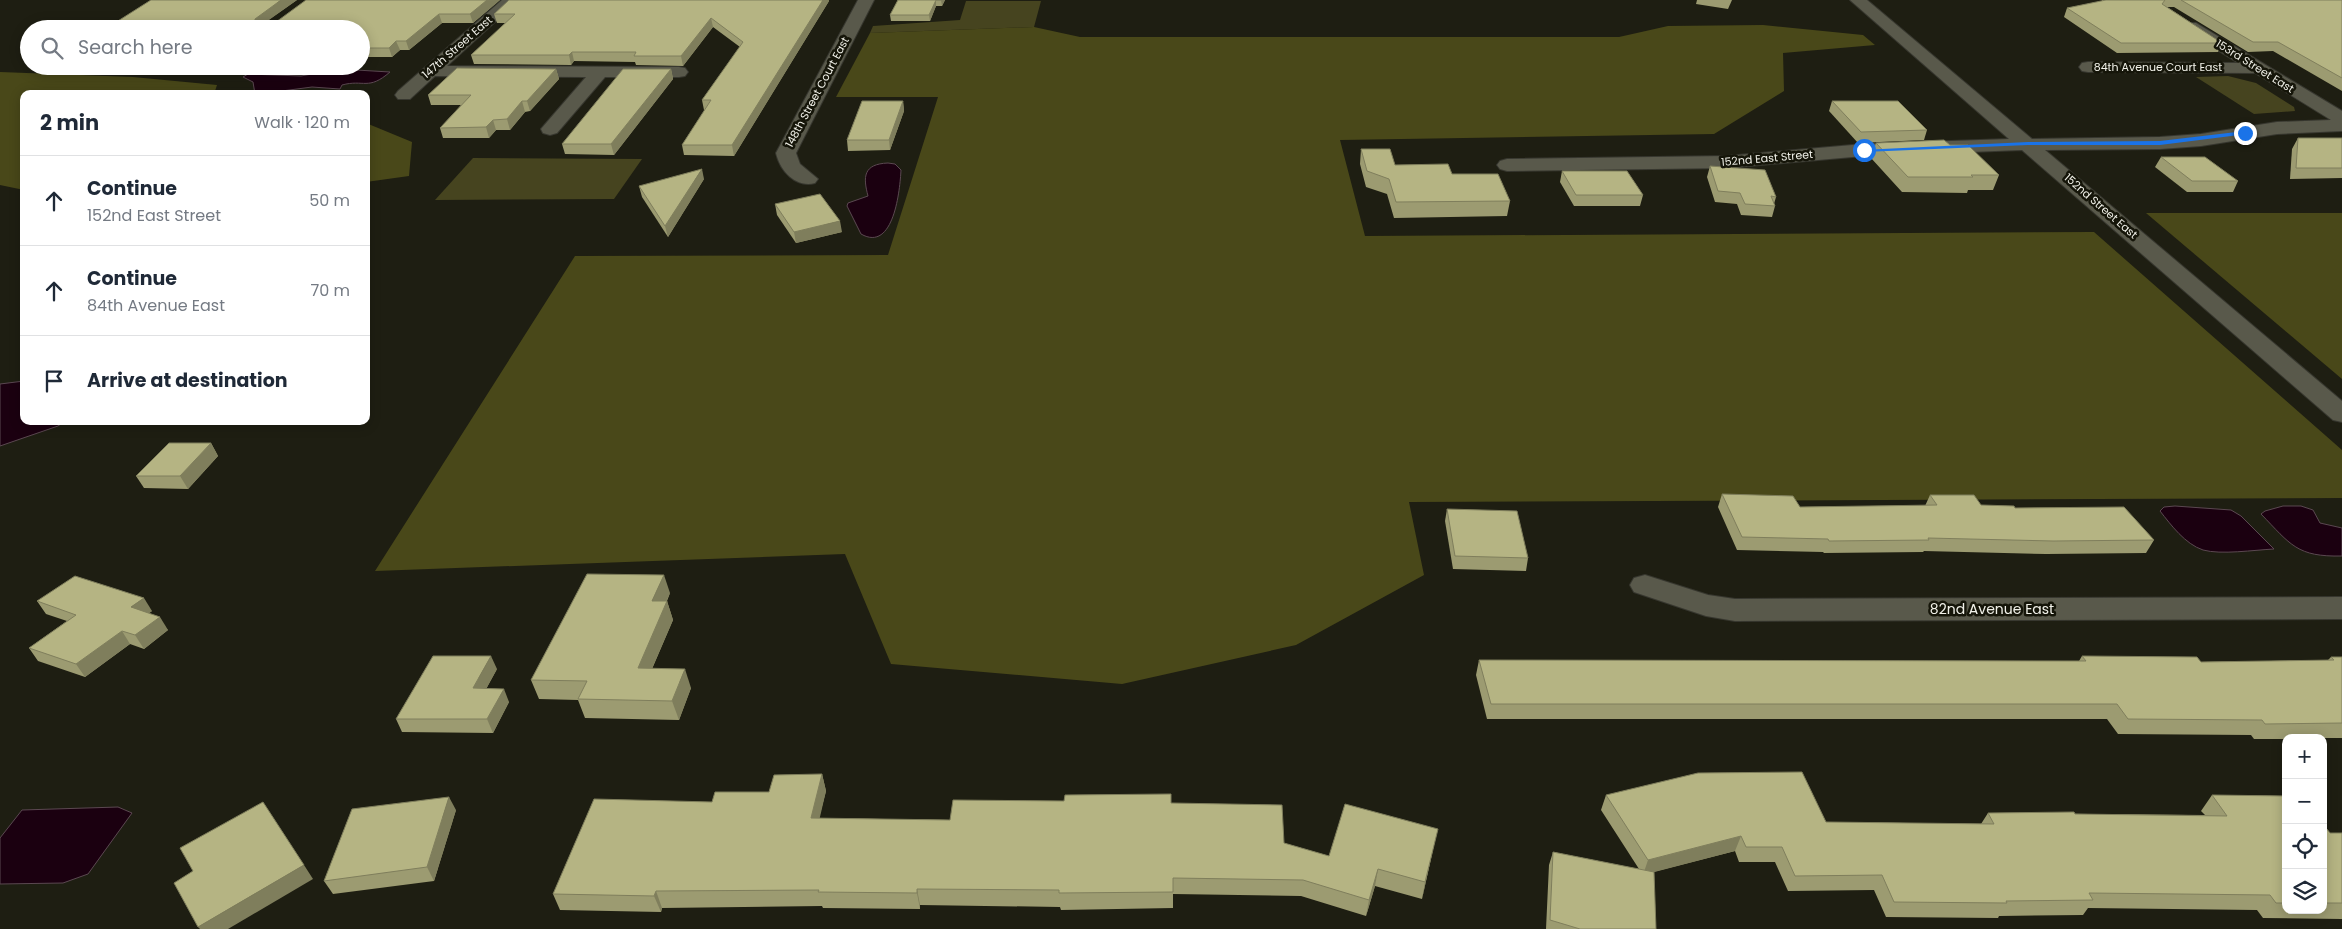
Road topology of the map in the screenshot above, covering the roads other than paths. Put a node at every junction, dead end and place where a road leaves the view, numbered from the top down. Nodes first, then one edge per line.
1 (511, 0) edge
2 (866, 0) edge
3 (1858, 0) edge
4 (2176, 17) edge
5 (2088, 67) dead end
6 (2258, 68) junction
7 (429, 71) junction
8 (600, 72) junction
9 (679, 72) edge
10 (404, 95) dead end
11 (2342, 119) edge
12 (2342, 125) edge
13 (550, 129) dead end
14 (2028, 144) junction
15 (1507, 165) dead end
16 (808, 179) dead end
17 (2342, 414) edge
18 (1645, 585) dead end
19 (2342, 608) edge

1 - 7 street, 147th Street East
2 - 16 street, 148th Street Court East
3 - 14 street, 152nd Street East
4 - 6 street, 153rd Street East
5 - 6 street, 84th Avenue Court East
6 - 11 street, 153rd Street East
7 - 8 street
7 - 10 street, 147th Street East
8 - 9 street
8 - 13 street
12 - 14 street, 152nd East Street
14 - 15 street, 152nd East Street
14 - 17 street, 152nd Street East
18 - 19 street, 82nd Avenue East

